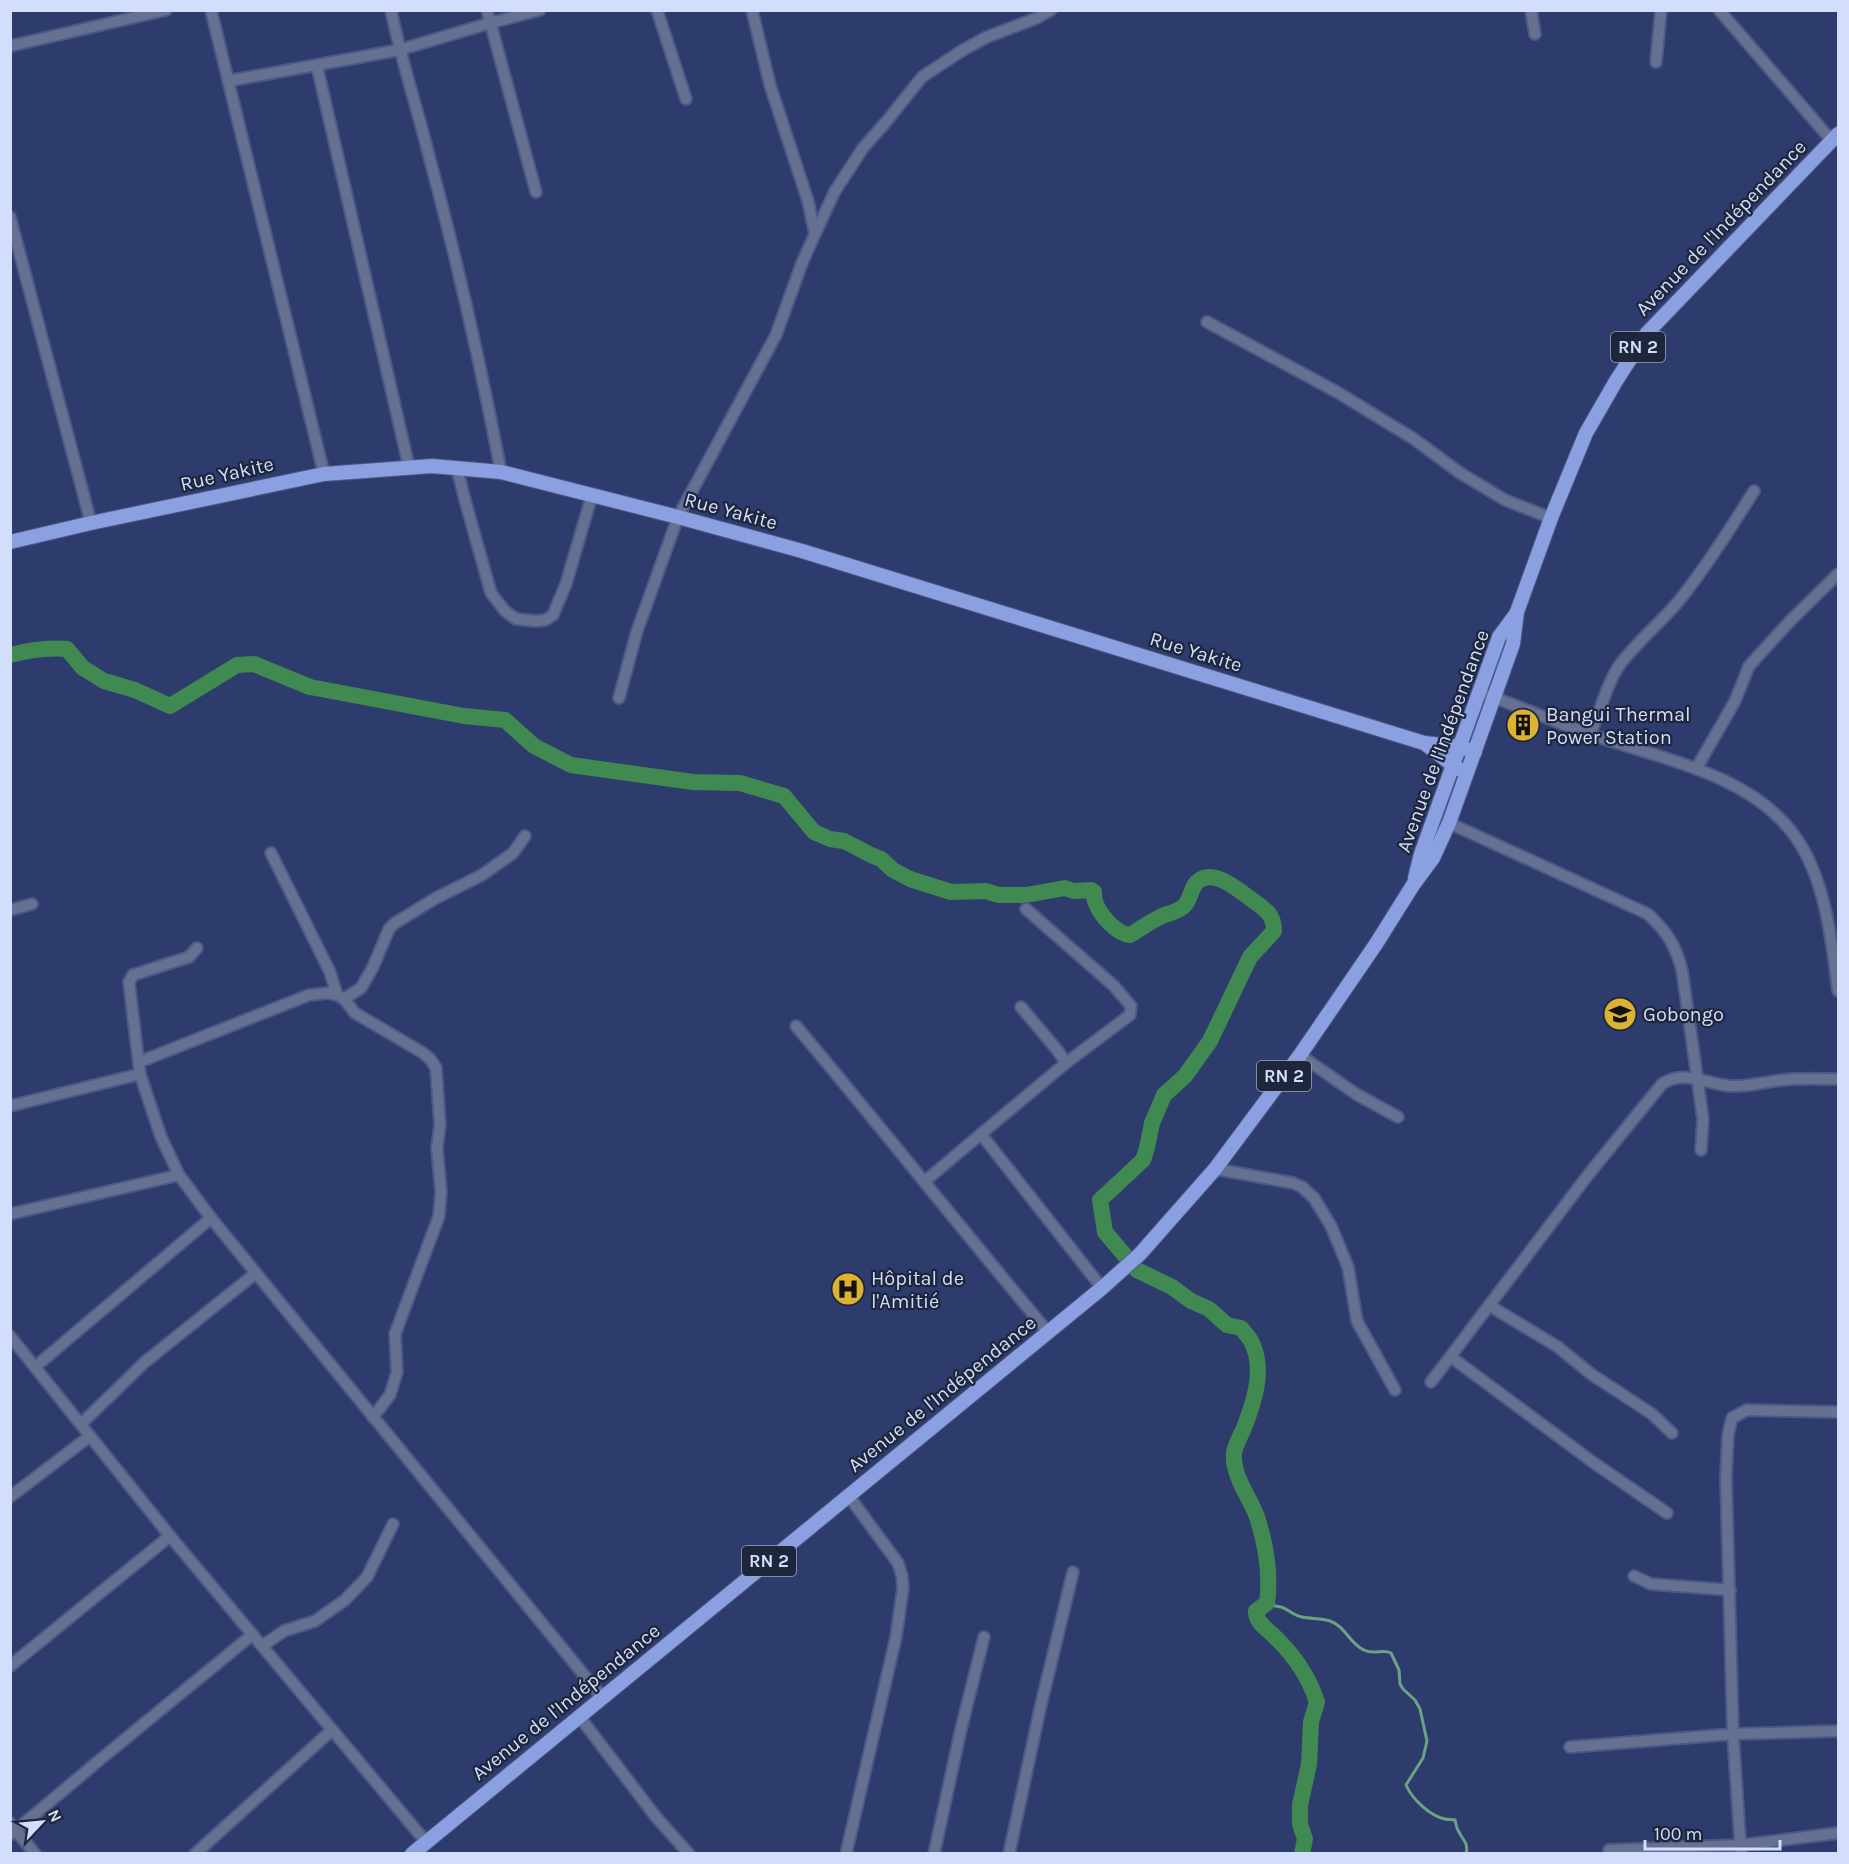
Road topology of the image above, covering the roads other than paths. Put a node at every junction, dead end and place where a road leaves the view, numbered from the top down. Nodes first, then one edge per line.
1 (166, 10) edge
2 (211, 10) edge
3 (391, 10) edge
4 (487, 10) edge
5 (540, 10) edge
6 (657, 10) edge
7 (752, 10) edge
8 (1051, 10) edge
9 (1531, 10) edge
10 (1661, 10) edge
11 (1719, 10) edge
12 (490, 23) junction
13 (1535, 34) dead end
14 (10, 46) edge
15 (399, 50) junction
16 (1656, 62) dead end
17 (317, 66) junction
18 (228, 81) junction
19 (686, 99) dead end
20 (1835, 138) edge
21 (536, 192) dead end
22 (10, 217) edge
23 (815, 234) junction
24 (1207, 322) dead end
25 (409, 467) junction
26 (457, 468) junction
27 (501, 472) junction
28 (324, 474) junction
29 (1754, 491) dead end
30 (592, 495) junction
31 (678, 517) junction
32 (1551, 518) junction
33 (91, 523) junction
34 (10, 542) edge
35 (1839, 574) edge
36 (1517, 612) junction
37 (1480, 692) junction
38 (619, 698) dead end
39 (1494, 698) junction
40 (1590, 734) junction
41 (1424, 743) junction
42 (1461, 747) junction
43 (1475, 752) junction
44 (1454, 766) junction
45 (1696, 769) junction
46 (1467, 773) junction
47 (1449, 823) junction
48 (525, 836) dead end
49 (271, 853) dead end
50 (1413, 885) junction
51 (32, 904) dead end
52 (1026, 909) dead end
53 (10, 910) edge
54 (197, 948) dead end
55 (1837, 964) edge
56 (1839, 991) edge
57 (341, 997) junction
58 (1021, 1007) dead end
59 (796, 1026) dead end
60 (1300, 1055) junction
61 (139, 1062) junction
62 (1066, 1063) junction
63 (140, 1074) junction
64 (1696, 1078) junction
65 (1839, 1079) edge
66 (10, 1106) edge
67 (1398, 1117) dead end
68 (981, 1134) junction
69 (1701, 1150) dead end
70 (1215, 1169) junction
71 (179, 1175) junction
72 (925, 1181) junction
73 (10, 1214) edge
74 (211, 1218) junction
75 (256, 1273) junction
76 (1102, 1288) junction
77 (1490, 1306) junction
78 (1048, 1332) junction
79 (10, 1336) edge
80 (1450, 1357) junction
81 (35, 1367) junction
82 (1431, 1382) dead end
83 (1395, 1390) dead end
84 (1839, 1412) edge
85 (374, 1417) junction
86 (81, 1424) junction
87 (1672, 1433) dead end
88 (90, 1436) junction
89 (848, 1495) junction
90 (10, 1497) edge
91 (1667, 1513) dead end
92 (393, 1524) dead end
93 (170, 1536) junction
94 (1073, 1572) dead end
95 (1634, 1576) dead end
96 (1730, 1590) junction
97 (252, 1635) junction
98 (984, 1637) dead end
99 (262, 1646) junction
100 (10, 1666) edge
101 (602, 1697) junction
102 (579, 1716) junction
103 (332, 1730) junction
104 (1839, 1731) edge
105 (1733, 1734) junction
106 (1570, 1747) dead end
107 (12, 1830) edge
108 (1839, 1833) edge
109 (426, 1842) junction
110 (1742, 1849) edge
111 (1609, 1850) dead end
112 (35, 1854) edge
113 (195, 1854) edge
114 (412, 1854) edge
115 (688, 1854) edge
116 (846, 1854) edge
117 (934, 1854) edge
118 (1009, 1854) edge

1 - 14 street
2 - 18 street
3 - 15 street
4 - 12 street
5 - 12 street
6 - 19 street
7 - 23 street
8 - 23 street
9 - 13 street
10 - 16 street
11 - 20 street
12 - 15 street
12 - 21 street
15 - 17 street
15 - 27 street
17 - 18 street
17 - 25 street
18 - 28 street
20 - 32 main road, Avenue de l'Indépendance / RN 2
22 - 33 street
23 - 31 street
24 - 32 street
25 - 26 main road, Rue Yakite
25 - 28 main road, Rue Yakite
26 - 27 main road, Rue Yakite
26 - 30 street
27 - 30 main road, Rue Yakite
28 - 33 main road, Rue Yakite
29 - 40 street
30 - 31 main road, Rue Yakite
31 - 38 street
31 - 41 main road, Rue Yakite
32 - 36 main road, Avenue de l'Indépendance / RN 2
33 - 34 main road, Rue Yakite
35 - 45 street
36 - 37 main road, Avenue de l'Indépendance / RN 2
36 - 39 main road, Avenue de l'Indépendance / RN 2
37 - 39 street
37 - 42 main road, Avenue de l'Indépendance / RN 2
39 - 40 street
39 - 43 main road, Avenue de l'Indépendance / RN 2
40 - 45 street
41 - 42 main road, Rue Yakite
41 - 44 main road, Rue Yakite
42 - 43 main road, Rue Yakite
42 - 44 main road, Avenue de l'Indépendance / RN 2
43 - 46 main road, Avenue de l'Indépendance / RN 2
44 - 46 main road, Rue Yakite
44 - 50 main road, Avenue de l'Indépendance / RN 2
45 - 55 street
46 - 47 main road, Avenue de l'Indépendance / RN 2
47 - 50 main road, Avenue de l'Indépendance / RN 2
47 - 64 street
48 - 57 street
49 - 57 street
50 - 60 main road, Avenue de l'Indépendance / RN 2
51 - 53 street
52 - 62 street
54 - 61 street
55 - 56 street
57 - 61 street
57 - 85 street
58 - 62 street
59 - 72 street
60 - 67 street
60 - 70 main road, Avenue de l'Indépendance / RN 2
61 - 63 street
62 - 68 street
63 - 66 street
63 - 71 street
64 - 65 street
64 - 69 street
64 - 77 street
68 - 72 street
68 - 76 street
70 - 76 main road, Avenue de l'Indépendance / RN 2
70 - 83 street
71 - 73 street
71 - 74 street
72 - 78 street
74 - 75 street
74 - 81 street
75 - 85 street
75 - 86 street
76 - 78 main road, Avenue de l'Indépendance / RN 2
77 - 80 street
77 - 87 street
78 - 89 main road, Avenue de l'Indépendance / RN 2
79 - 81 street
80 - 82 street
80 - 91 street
81 - 86 street
84 - 96 street
85 - 101 street
86 - 88 street
88 - 90 street
88 - 93 street
89 - 101 main road, Avenue de l'Indépendance / RN 2
89 - 116 street
92 - 99 street
93 - 97 street
93 - 100 street
94 - 118 street
95 - 96 street
96 - 105 street
97 - 99 street
97 - 107 street
98 - 117 street
99 - 103 street
101 - 102 main road, Avenue de l'Indépendance / RN 2
102 - 109 main road, Avenue de l'Indépendance / RN 2
102 - 115 street
103 - 109 street
103 - 113 street
104 - 105 street
105 - 106 street
105 - 110 street
107 - 112 street
108 - 110 street
109 - 114 main road, Avenue de l'Indépendance / RN 2
110 - 111 street

